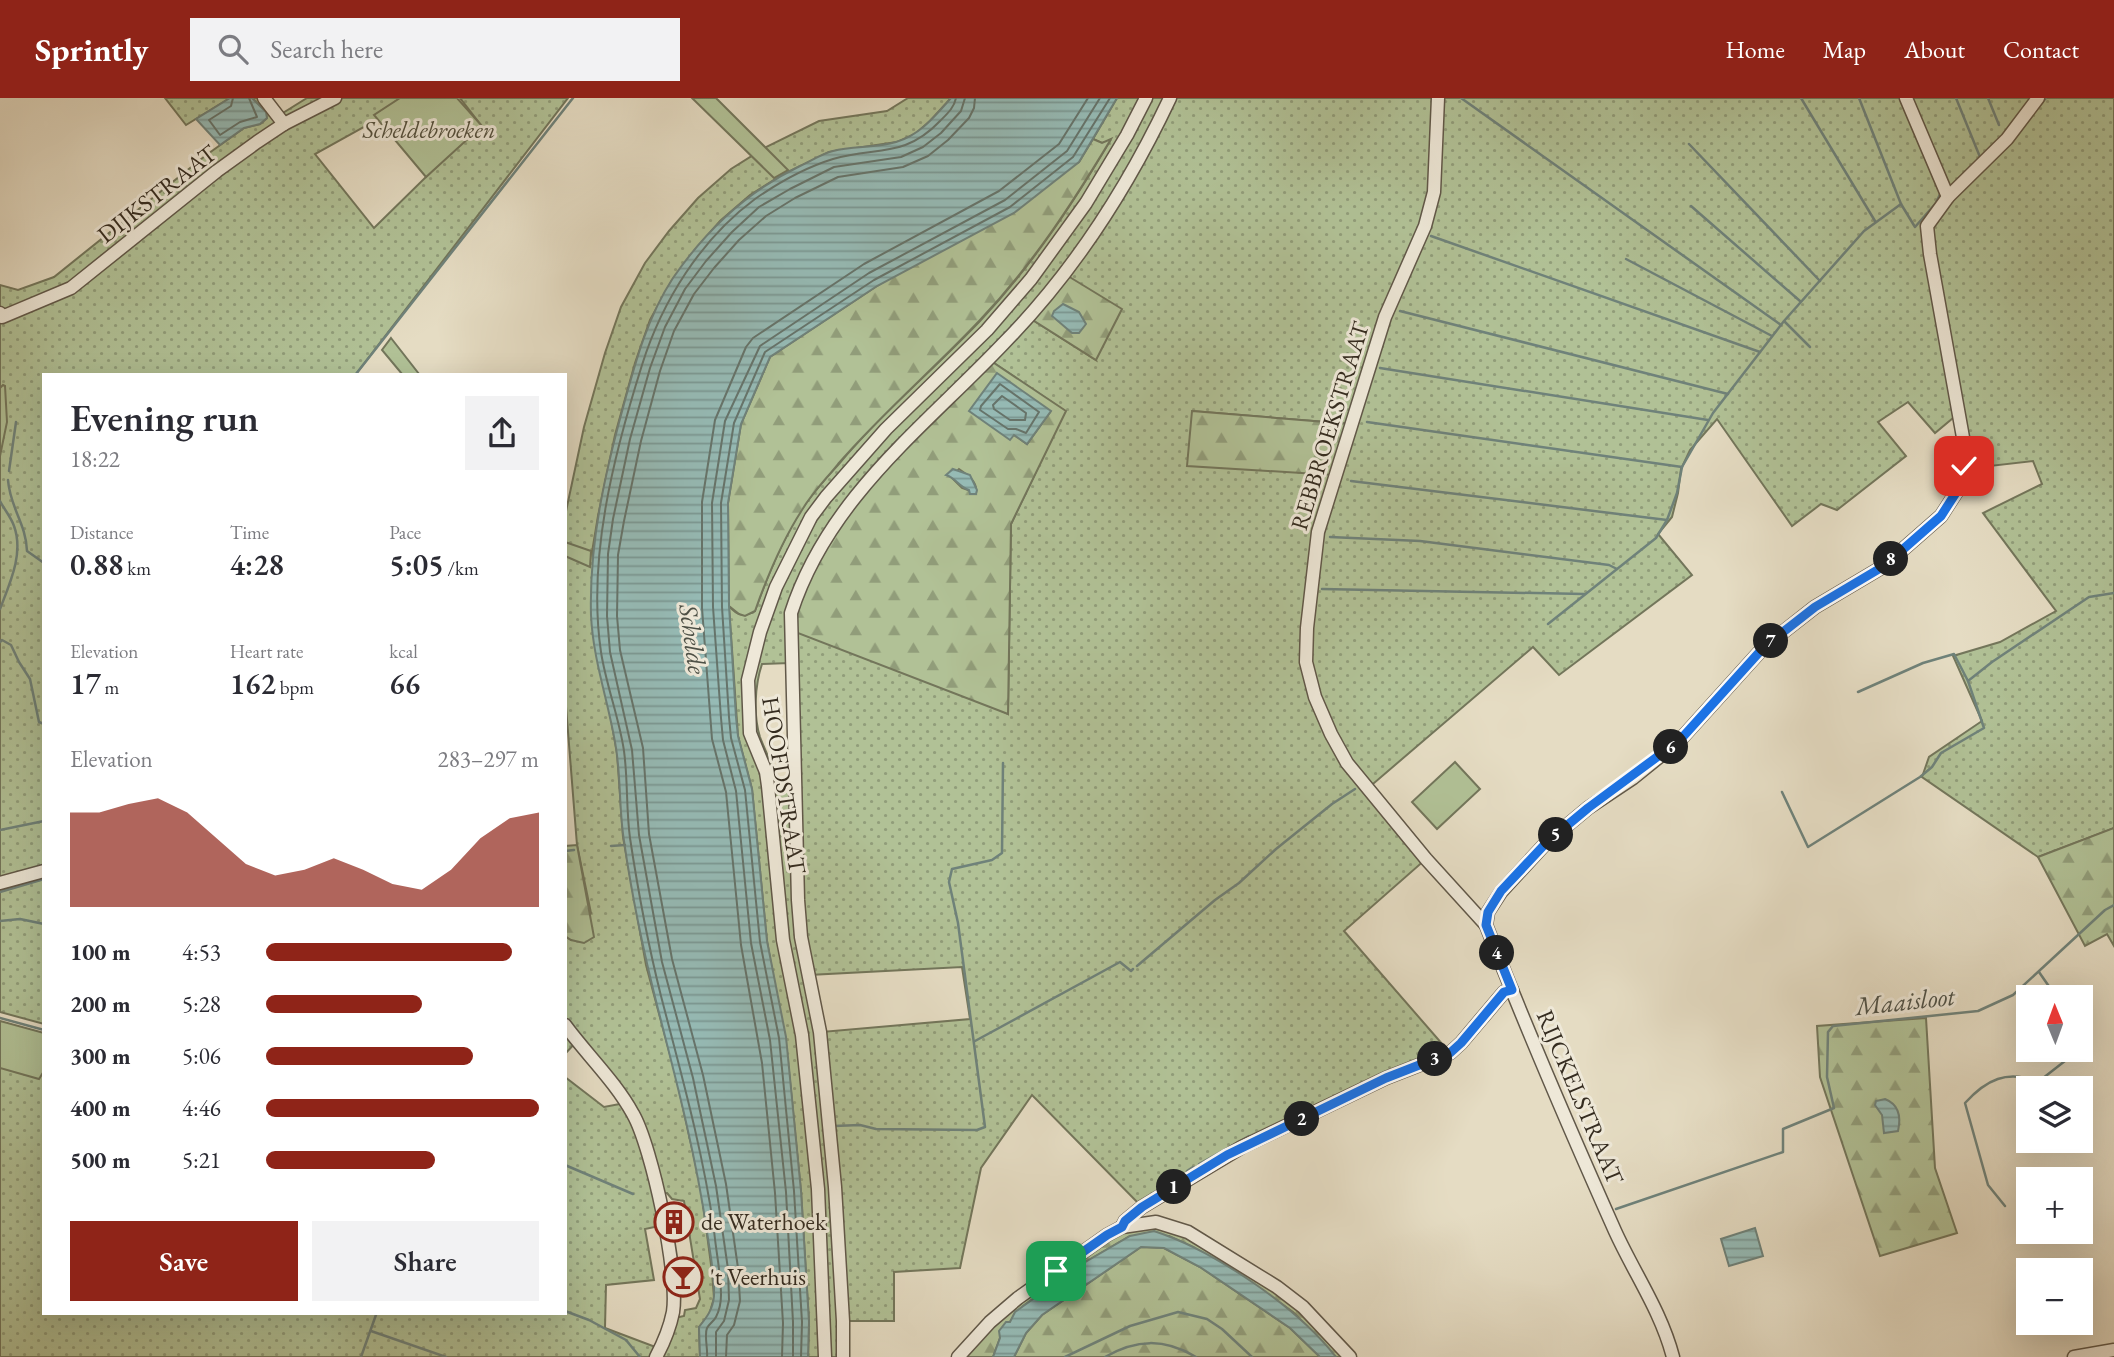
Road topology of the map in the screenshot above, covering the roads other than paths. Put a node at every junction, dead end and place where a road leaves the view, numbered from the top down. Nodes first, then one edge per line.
1 (264, 98) edge
2 (335, 98) edge
3 (1146, 98) edge
4 (1170, 98) edge
5 (1438, 98) edge
6 (1906, 98) edge
7 (2038, 98) edge
8 (284, 124) junction
9 (1948, 197) junction
10 (1, 315) edge
11 (42, 872) edge
12 (0, 883) edge
13 (1486, 925) junction
14 (1512, 990) junction
15 (567, 1027) edge
16 (1150, 1202) junction
17 (1156, 1222) junction
18 (1122, 1227) junction
19 (2114, 1350) edge
20 (656, 1357) edge
21 (825, 1357) edge
22 (843, 1357) edge
23 (958, 1357) edge
24 (1350, 1357) edge
25 (1673, 1357) edge
26 (2074, 1357) edge

1 - 8 street
2 - 8 street, DIJKSTRAAT
3 - 21 street, HOOFDSTRAAT
4 - 22 street, HOOFDSTRAAT
5 - 13 street, REBBROEKSTRAAT
6 - 9 street
7 - 9 street
8 - 10 street, DIJKSTRAAT
9 - 13 street
11 - 12 street
13 - 14 street, RIJCKELSTRAAT
14 - 16 street
14 - 25 street, RIJCKELSTRAAT
15 - 20 street
16 - 17 street
16 - 18 street
17 - 18 street
17 - 24 street
18 - 23 street
19 - 26 street

